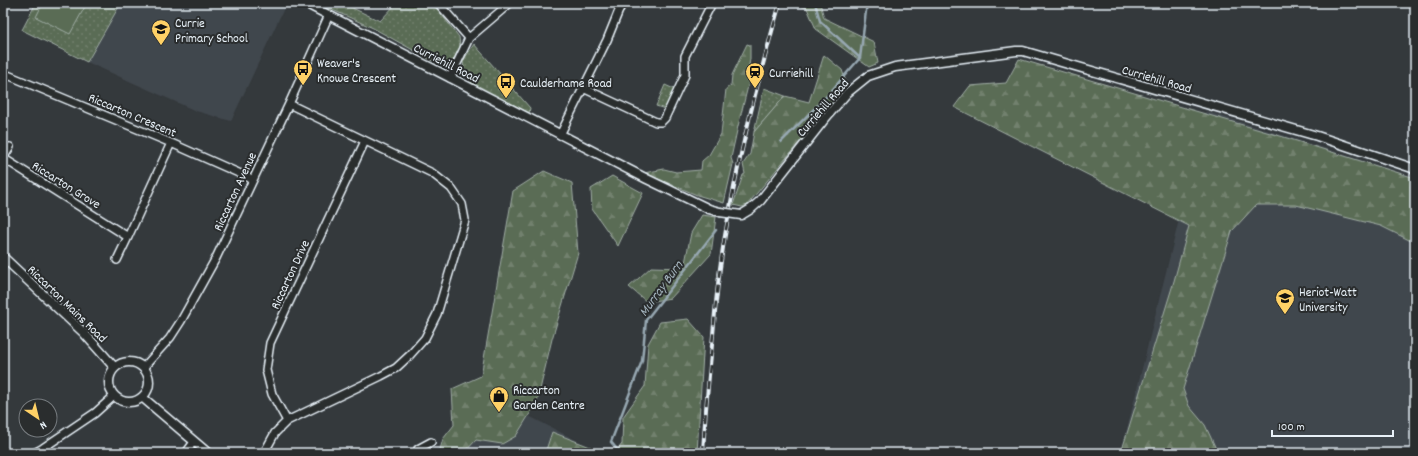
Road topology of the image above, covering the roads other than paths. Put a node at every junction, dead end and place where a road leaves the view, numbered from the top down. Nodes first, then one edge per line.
1 (305, 3) edge
2 (438, 3) edge
3 (510, 3) edge
4 (622, 3) edge
5 (712, 3) edge
6 (330, 15) junction
7 (469, 38) junction
8 (3, 72) edge
9 (450, 78) junction
10 (582, 88) junction
11 (289, 104) junction
12 (560, 134) junction
13 (366, 141) junction
14 (171, 143) junction
15 (10, 147) dead end
16 (1415, 169) edge
17 (252, 179) junction
18 (128, 237) junction
19 (3, 258) edge
20 (117, 260) dead end
21 (115, 368) junction
22 (143, 368) junction
23 (114, 396) junction
24 (142, 397) junction
25 (287, 421) junction
26 (194, 442) junction
27 (431, 442) dead end
28 (34, 453) edge
29 (186, 453) edge
30 (208, 453) edge
31 (264, 453) edge
32 (419, 453) edge

1 - 6 street, Curriehill Road
2 - 7 street
3 - 7 street
4 - 10 street
5 - 10 street
6 - 9 street, Curriehill Road
6 - 11 street, Riccarton Avenue
7 - 9 street
8 - 14 street, Riccarton Crescent
9 - 12 street, Curriehill Road
10 - 12 street
11 - 13 street
11 - 17 street, Riccarton Avenue
12 - 16 street, Curriehill Road, bridge
13 - 25 street, Riccarton Drive
13 - 25 street
14 - 17 street, Riccarton Crescent
14 - 18 street
15 - 18 street, Riccarton Grove
17 - 22 street, Riccarton Avenue
18 - 20 street
19 - 21 street, Riccarton Mains Road
21 - 22 street
21 - 23 street
22 - 24 street
23 - 24 street
23 - 28 street
24 - 26 street
25 - 31 street
26 - 29 street
26 - 30 street
27 - 32 street

